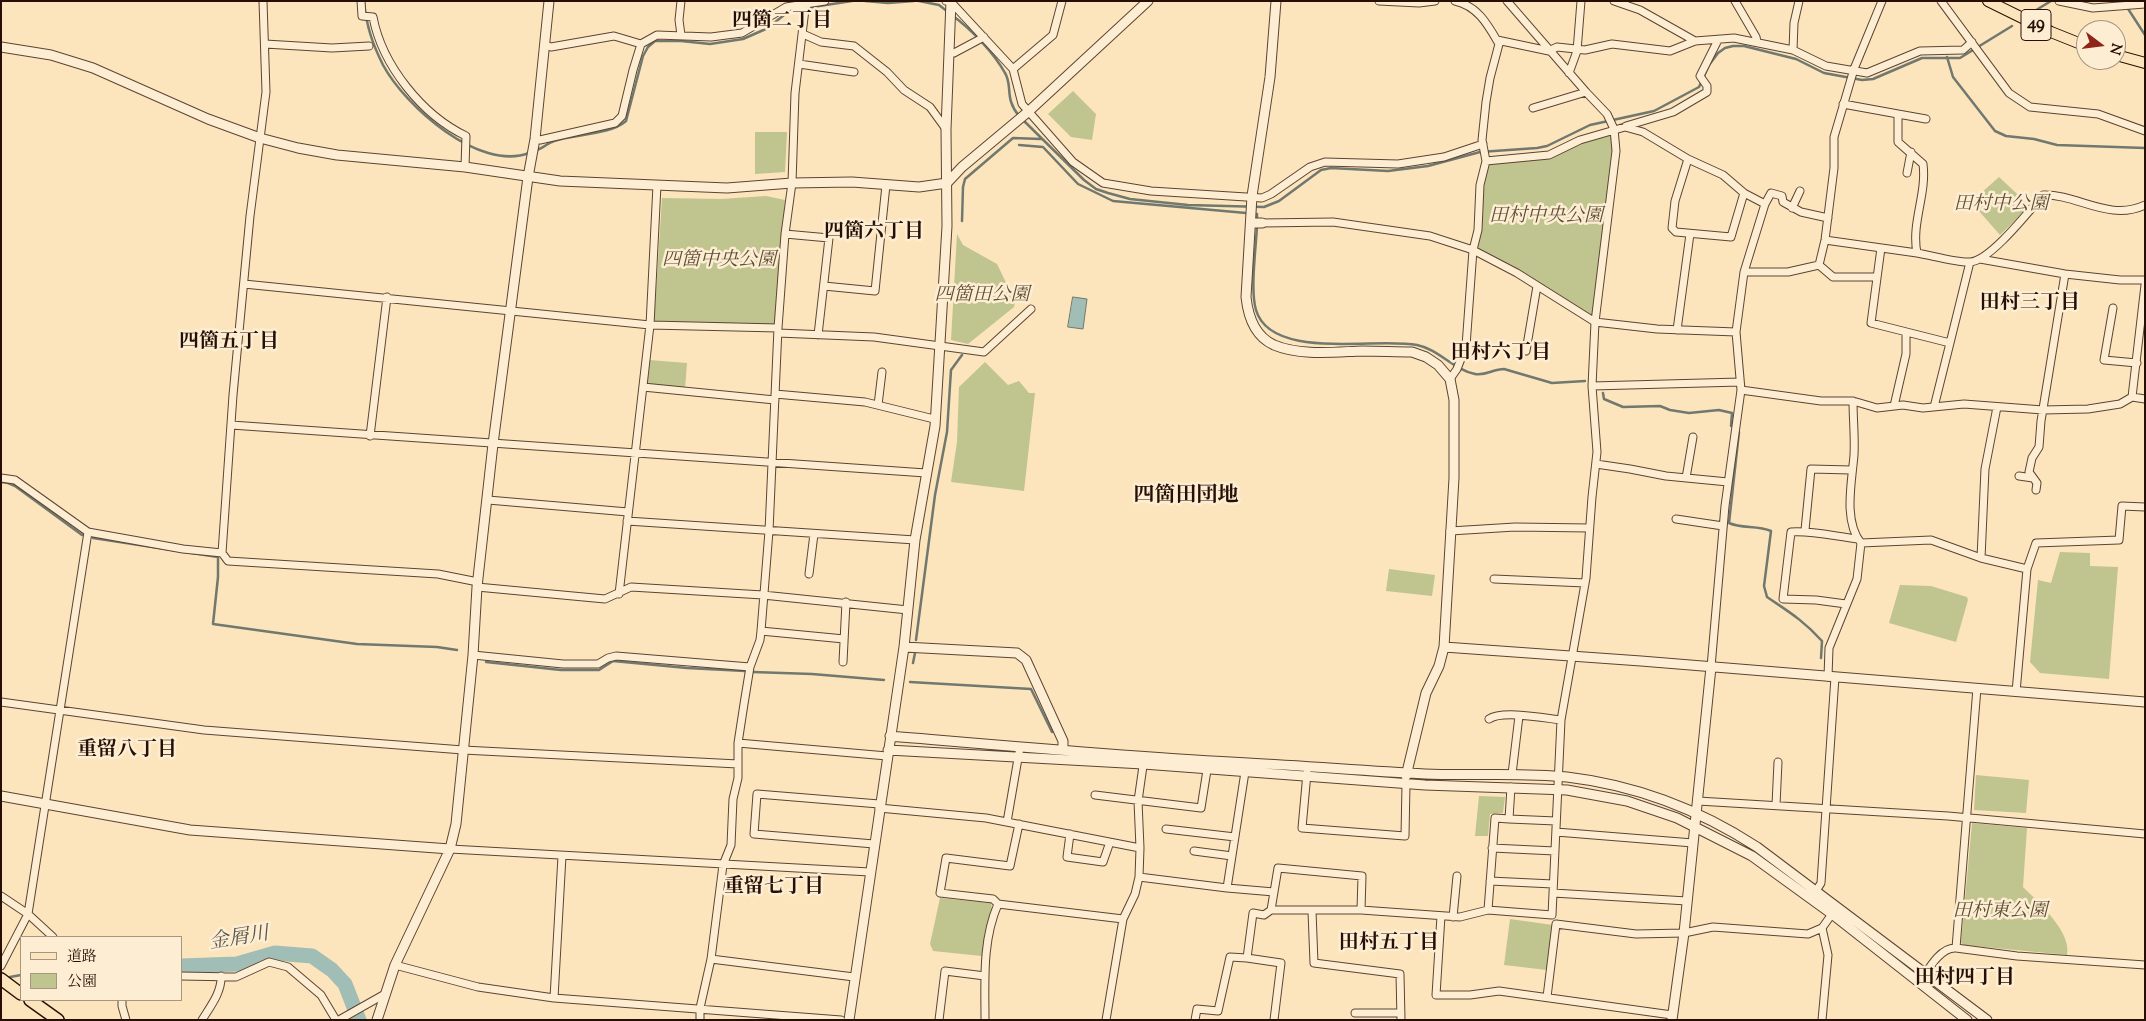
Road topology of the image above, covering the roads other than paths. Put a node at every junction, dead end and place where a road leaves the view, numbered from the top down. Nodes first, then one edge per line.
1 (263, 1) edge
2 (361, 1) edge
3 (549, 1) edge
4 (682, 1) edge
5 (825, 1) edge
6 (1062, 1) edge
7 (1148, 1) edge
8 (1276, 1) edge
9 (1379, 1) edge
10 (1455, 1) edge
11 (1507, 1) edge
12 (1580, 1) edge
13 (1614, 1) edge
14 (1735, 1) edge
15 (1800, 1) edge
16 (1882, 1) edge
17 (1941, 1) edge
18 (1988, 1) edge
19 (1431, 2) edge
20 (2062, 2) edge
21 (806, 3) edge
22 (950, 3) edge
23 (2145, 4) edge
24 (803, 34) junction
25 (681, 35) junction
26 (984, 37) junction
27 (1497, 40) junction
28 (1718, 40) junction
29 (1694, 41) junction
30 (1756, 42) junction
31 (1972, 42) junction
32 (2076, 42) edge
33 (265, 44) junction
34 (641, 44) junction
35 (545, 45) junction
36 (370, 46) dead end
37 (1, 47) edge
38 (1793, 50) junction
39 (1550, 51) junction
40 (1578, 51) junction
41 (949, 53) junction
42 (2126, 58) edge
43 (799, 64) junction
44 (2145, 64) edge
45 (1013, 68) junction
46 (1853, 71) junction
47 (854, 72) dead end
48 (1569, 73) junction
49 (1586, 92) junction
50 (1843, 104) junction
51 (1533, 108) dead end
52 (1026, 113) junction
53 (1898, 114) junction
54 (1926, 119) dead end
55 (1625, 126) junction
56 (946, 129) junction
57 (1614, 129) junction
58 (2145, 131) edge
59 (260, 138) junction
60 (534, 143) junction
61 (1483, 146) junction
62 (1911, 152) junction
63 (1486, 159) junction
64 (1688, 159) junction
65 (465, 166) junction
66 (1907, 173) dead end
67 (528, 177) junction
68 (792, 183) junction
69 (947, 183) junction
70 (656, 185) junction
71 (886, 185) junction
72 (1800, 191) dead end
73 (1744, 193) junction
74 (1252, 199) junction
75 (1765, 204) junction
76 (2145, 205) edge
77 (1792, 208) junction
78 (1828, 218) junction
79 (1251, 219) junction
80 (1262, 223) joint
81 (785, 234) junction
82 (1690, 234) junction
83 (1825, 240) junction
84 (1881, 248) junction
85 (1473, 250) junction
86 (1917, 252) junction
87 (1980, 259) junction
88 (1970, 262) junction
89 (1819, 265) junction
90 (1744, 272) junction
91 (2064, 274) junction
92 (1877, 277) junction
93 (2145, 280) edge
94 (244, 284) junction
95 (2145, 285) edge
96 (824, 286) junction
97 (1537, 286) junction
98 (387, 297) junction
99 (2113, 308) dead end
100 (1031, 309) dead end
101 (510, 311) junction
102 (1595, 322) junction
103 (650, 325) junction
104 (1677, 330) junction
105 (778, 331) junction
106 (1736, 332) junction
107 (1906, 332) junction
108 (818, 335) junction
109 (1950, 343) junction
110 (939, 345) junction
111 (1526, 351) dead end
112 (2137, 363) junction
113 (882, 372) dead end
114 (1450, 379) junction
115 (1592, 386) junction
116 (1741, 386) junction
117 (643, 387) junction
118 (775, 397) junction
119 (2132, 397) junction
120 (2145, 399) edge
121 (1853, 400) junction
122 (878, 405) junction
123 (1894, 406) junction
124 (1934, 407) junction
125 (1997, 407) junction
126 (2043, 410) junction
127 (934, 419) junction
128 (231, 425) junction
129 (370, 436) junction
130 (1693, 437) dead end
131 (493, 444) junction
132 (636, 453) junction
133 (772, 464) junction
134 (1596, 464) junction
135 (1851, 470) junction
136 (926, 473) junction
137 (2019, 476) dead end
138 (1, 478) edge
139 (1686, 478) junction
140 (2034, 478) junction
141 (1728, 482) junction
142 (2036, 490) dead end
143 (488, 500) junction
144 (2145, 507) edge
145 (628, 512) junction
146 (1676, 519) dead end
147 (627, 520) junction
148 (1723, 526) junction
149 (1589, 528) junction
150 (1805, 530) junction
151 (768, 531) junction
152 (1450, 531) junction
153 (88, 532) junction
154 (814, 534) junction
155 (915, 540) junction
156 (1860, 541) junction
157 (222, 552) junction
158 (1981, 558) junction
159 (2027, 569) junction
160 (810, 574) dead end
161 (1494, 579) dead end
162 (1585, 583) junction
163 (478, 584) junction
164 (619, 594) junction
165 (763, 595) junction
166 (846, 602) junction
167 (1846, 604) junction
168 (908, 610) junction
169 (761, 631) junction
170 (844, 638) junction
171 (904, 647) junction
172 (1444, 647) junction
173 (473, 655) junction
174 (1572, 656) junction
175 (843, 662) dead end
176 (750, 667) junction
177 (1711, 667) junction
178 (1832, 677) junction
179 (1977, 688) junction
180 (2016, 692) junction
181 (1, 702) edge
182 (2145, 702) edge
183 (60, 710) junction
184 (1520, 716) junction
185 (1489, 720) dead end
186 (1561, 720) junction
187 (890, 736) junction
188 (738, 743) junction
189 (1020, 748) junction
190 (463, 750) junction
191 (1063, 750) junction
192 (887, 753) junction
193 (1018, 757) junction
194 (1144, 760) junction
195 (1778, 762) dead end
196 (738, 764) junction
197 (1307, 765) junction
198 (1207, 770) junction
199 (1245, 772) junction
200 (1407, 772) junction
201 (1512, 774) junction
202 (1558, 776) junction
203 (1306, 777) junction
204 (1406, 784) junction
205 (1511, 788) junction
206 (1557, 789) junction
207 (1095, 795) dead end
208 (1, 796) edge
209 (1138, 801) junction
210 (1698, 801) junction
211 (45, 803) junction
212 (1776, 805) junction
213 (879, 806) junction
214 (1826, 808) junction
215 (1696, 813) junction
216 (1967, 818) junction
217 (1509, 819) junction
218 (1556, 821) junction
219 (1007, 822) junction
220 (1019, 824) junction
221 (1695, 826) junction
222 (1166, 829) dead end
223 (1556, 832) junction
224 (1070, 834) junction
225 (2145, 834) edge
226 (1235, 837) junction
227 (1110, 842) junction
228 (1694, 843) junction
229 (874, 844) junction
230 (1140, 848) junction
231 (1492, 848) junction
232 (450, 850) junction
233 (1194, 851) dead end
234 (1555, 851) junction
235 (562, 856) junction
236 (1232, 856) junction
237 (723, 865) junction
238 (870, 872) junction
239 (1457, 876) dead end
240 (1139, 877) junction
241 (1490, 881) junction
242 (1553, 884) junction
243 (1227, 888) junction
244 (1816, 891) junction
245 (1274, 892) junction
246 (1553, 894) junction
247 (1, 896) edge
248 (1687, 901) junction
249 (998, 904) junction
250 (1271, 910) junction
251 (1361, 910) junction
252 (1488, 910) junction
253 (1312, 911) junction
254 (28, 914) junction
255 (1832, 914) junction
256 (1441, 916) junction
257 (1453, 917) junction
258 (1123, 919) junction
259 (1822, 928) junction
260 (1684, 933) junction
261 (53, 936) edge
262 (1956, 948) junction
263 (1246, 958) junction
264 (711, 959) junction
265 (396, 965) junction
266 (2145, 965) edge
267 (1, 966) edge
268 (182, 976) edge
269 (221, 976) junction
270 (985, 976) junction
271 (854, 977) junction
272 (1922, 978) junction
273 (4, 982) edge
274 (20, 993) edge
275 (386, 994) junction
276 (1547, 997) junction
277 (554, 998) junction
278 (31, 1001) edge
279 (122, 1001) edge
280 (700, 1008) junction
281 (726, 1010) junction
282 (1355, 1014) dead end
283 (1401, 1016) edge
284 (1672, 1017) edge
285 (827, 1019) edge
286 (58, 1020) edge
287 (126, 1020) edge
288 (202, 1020) edge
289 (338, 1020) edge
290 (378, 1020) edge
291 (700, 1020) edge
292 (725, 1020) edge
293 (841, 1020) edge
294 (849, 1020) edge
295 (939, 1020) edge
296 (985, 1020) edge
297 (1106, 1020) edge
298 (1195, 1020) edge
299 (1274, 1020) edge
300 (1822, 1020) edge
301 (1967, 1020) edge
302 (1988, 1020) edge

1 - 33 street
2 - 65 street
3 - 35 street
4 - 25 street
5 - 21 street
6 - 45 street
7 - 52 street
8 - 74 street
9 - 19 street
10 - 27 street
11 - 39 street
12 - 40 street
13 - 29 street
14 - 30 street
15 - 38 street
16 - 46 street
17 - 31 street
18 - 32 main road, 49
20 - 23 street
21 - 24 street
21 - 25 street
22 - 26 street
22 - 41 street
24 - 43 street
24 - 56 street
25 - 34 street
26 - 41 street
26 - 45 street
27 - 39 street
27 - 61 street
28 - 29 street
28 - 30 street
28 - 55 street
29 - 40 street
30 - 38 street
31 - 46 street
31 - 58 street
33 - 36 street
33 - 59 street
34 - 35 street
34 - 60 street
35 - 60 street
37 - 59 street
38 - 46 street
39 - 40 street
39 - 48 street
40 - 48 street
41 - 56 street
42 - 44 main road
43 - 47 street
43 - 68 street
45 - 52 street
46 - 50 street
48 - 49 street
49 - 51 street
49 - 57 street
50 - 53 street
50 - 78 street
52 - 69 street
52 - 74 street
53 - 54 street
53 - 62 street
55 - 57 street
55 - 64 street
56 - 69 street
57 - 63 street
57 - 102 street
59 - 65 street
59 - 94 street
60 - 67 street
61 - 63 street
61 - 74 street
62 - 66 street
62 - 86 street
63 - 85 street
64 - 73 street
64 - 82 street
65 - 67 street
67 - 70 street
67 - 101 street
68 - 70 street
68 - 71 street
68 - 81 street
69 - 71 street
69 - 110 street
70 - 103 street
71 - 96 street
72 - 77 street
73 - 75 street
73 - 82 street
74 - 79 street
75 - 77 street
75 - 90 street
76 - 87 street
77 - 78 street
78 - 83 street
79 - 80 street
79 - 114 street
80 - 85 street
81 - 96 street
81 - 105 street
82 - 104 street
83 - 84 street
83 - 89 street
84 - 86 street
84 - 92 street
85 - 97 street
85 - 114 street
86 - 88 street
87 - 88 street
87 - 91 street
88 - 109 street
89 - 90 street
89 - 92 street
90 - 106 street
91 - 93 street
91 - 126 street
92 - 107 street
94 - 98 street
94 - 128 street
95 - 112 street
96 - 108 street
97 - 102 street
97 - 111 street
98 - 101 street
98 - 129 street
99 - 112 street
100 - 110 street
101 - 103 street
101 - 131 street
102 - 104 street
102 - 115 street
103 - 105 street
103 - 117 street
104 - 106 street
105 - 108 street
105 - 118 street
106 - 116 street
107 - 109 street
107 - 123 street
108 - 110 street
109 - 124 street
110 - 127 street
112 - 119 street
113 - 122 street
114 - 152 street
115 - 116 street
115 - 134 street
116 - 121 street
116 - 141 street
117 - 118 street
117 - 132 street
118 - 122 street
118 - 133 street
119 - 120 street
119 - 126 street
121 - 123 street
121 - 135 street
122 - 127 street
123 - 124 street
124 - 125 street
125 - 126 street
125 - 158 street
126 - 140 street
127 - 136 street
128 - 129 street
128 - 157 street
129 - 131 street
130 - 139 street
131 - 132 street
131 - 143 street
132 - 133 street
132 - 145 street
133 - 136 street
133 - 151 street
134 - 139 street
134 - 149 street
135 - 150 street
135 - 156 street
136 - 155 street
137 - 140 street
138 - 153 street
139 - 141 street
140 - 142 street
141 - 148 street
143 - 145 street
143 - 163 street
144 - 159 street
145 - 147 street
146 - 148 street
147 - 151 street
147 - 164 street
148 - 177 street
149 - 152 street
149 - 162 street
150 - 156 street
150 - 167 street
151 - 154 street
151 - 165 street
152 - 172 street
153 - 157 street
153 - 183 street
154 - 155 street
154 - 160 street
155 - 168 street
156 - 158 street
156 - 167 street
157 - 163 street
158 - 159 street
159 - 180 street
161 - 162 street
162 - 174 street
163 - 164 street
163 - 173 street
164 - 165 street
165 - 166 street
165 - 169 street
166 - 168 street
166 - 170 street
167 - 178 street
168 - 171 street
169 - 170 street
169 - 176 street
170 - 175 street
171 - 187 street
171 - 191 street
172 - 174 street
172 - 200 street
173 - 176 street
173 - 190 street
174 - 177 street
174 - 186 street
176 - 188 street
177 - 178 street
177 - 210 street
178 - 179 street
178 - 214 street
179 - 180 street
179 - 216 street
180 - 182 street
181 - 183 street
183 - 190 street
183 - 211 street
184 - 185 street
184 - 186 street
184 - 201 street
186 - 202 street
187 - 189 street
187 - 192 street
188 - 192 street
188 - 196 street
189 - 191 street
189 - 193 street
190 - 196 street
190 - 232 street
191 - 194 street
192 - 193 street
192 - 213 street
193 - 194 street
193 - 219 street
194 - 197 street
194 - 198 street
194 - 209 street
195 - 212 street
196 - 237 street
197 - 200 street
197 - 203 street
198 - 199 street
198 - 209 street
199 - 203 street
199 - 226 street
200 - 201 street
200 - 204 street
201 - 202 street
202 - 206 street
202 - 215 street
203 - 204 street
203 - 204 street
204 - 205 street
205 - 206 street
205 - 217 street
206 - 218 street
206 - 221 street
207 - 209 street
208 - 211 street
209 - 230 street
210 - 212 street
210 - 215 street
211 - 232 street
211 - 254 street
212 - 214 street
213 - 219 street
213 - 229 street
213 - 229 street
214 - 216 street
214 - 244 street
215 - 221 street
215 - 244 street
216 - 225 street
216 - 262 street
217 - 218 street
217 - 231 street
218 - 223 street
219 - 220 street
220 - 224 street
220 - 249 street
221 - 228 street
221 - 255 street
222 - 226 street
223 - 228 street
223 - 234 street
224 - 227 street
224 - 227 street
226 - 236 street
227 - 230 street
228 - 248 street
229 - 238 street
230 - 240 street
231 - 234 street
231 - 241 street
232 - 235 street
232 - 265 street
233 - 236 street
234 - 242 street
235 - 237 street
235 - 277 street
236 - 243 street
237 - 238 street
237 - 264 street
238 - 271 street
239 - 257 street
240 - 243 street
240 - 258 street
241 - 242 street
241 - 252 street
242 - 246 street
243 - 245 street
244 - 272 street
245 - 250 street
245 - 251 street
246 - 248 street
246 - 252 street
247 - 254 street
248 - 260 street
249 - 258 street
249 - 270 street
250 - 253 street
250 - 263 street
251 - 253 street
251 - 256 street
252 - 257 street
253 - 283 street
254 - 261 street
254 - 267 street
255 - 259 street
255 - 272 street
256 - 257 street
256 - 276 street
258 - 297 street
259 - 260 street
259 - 300 street
260 - 276 street
260 - 284 street
262 - 266 street
262 - 272 street
263 - 298 street
263 - 299 street
264 - 271 street
264 - 280 street
265 - 275 street
265 - 277 street
268 - 269 street
269 - 288 street
269 - 289 street
270 - 295 street
270 - 296 street
271 - 294 street
272 - 301 street
272 - 302 street
273 - 274 highway
275 - 289 street
275 - 290 street
276 - 284 street
277 - 280 street
278 - 286 highway
279 - 287 street
280 - 281 street
280 - 291 street
281 - 285 street
281 - 292 street
282 - 283 street
285 - 293 street

